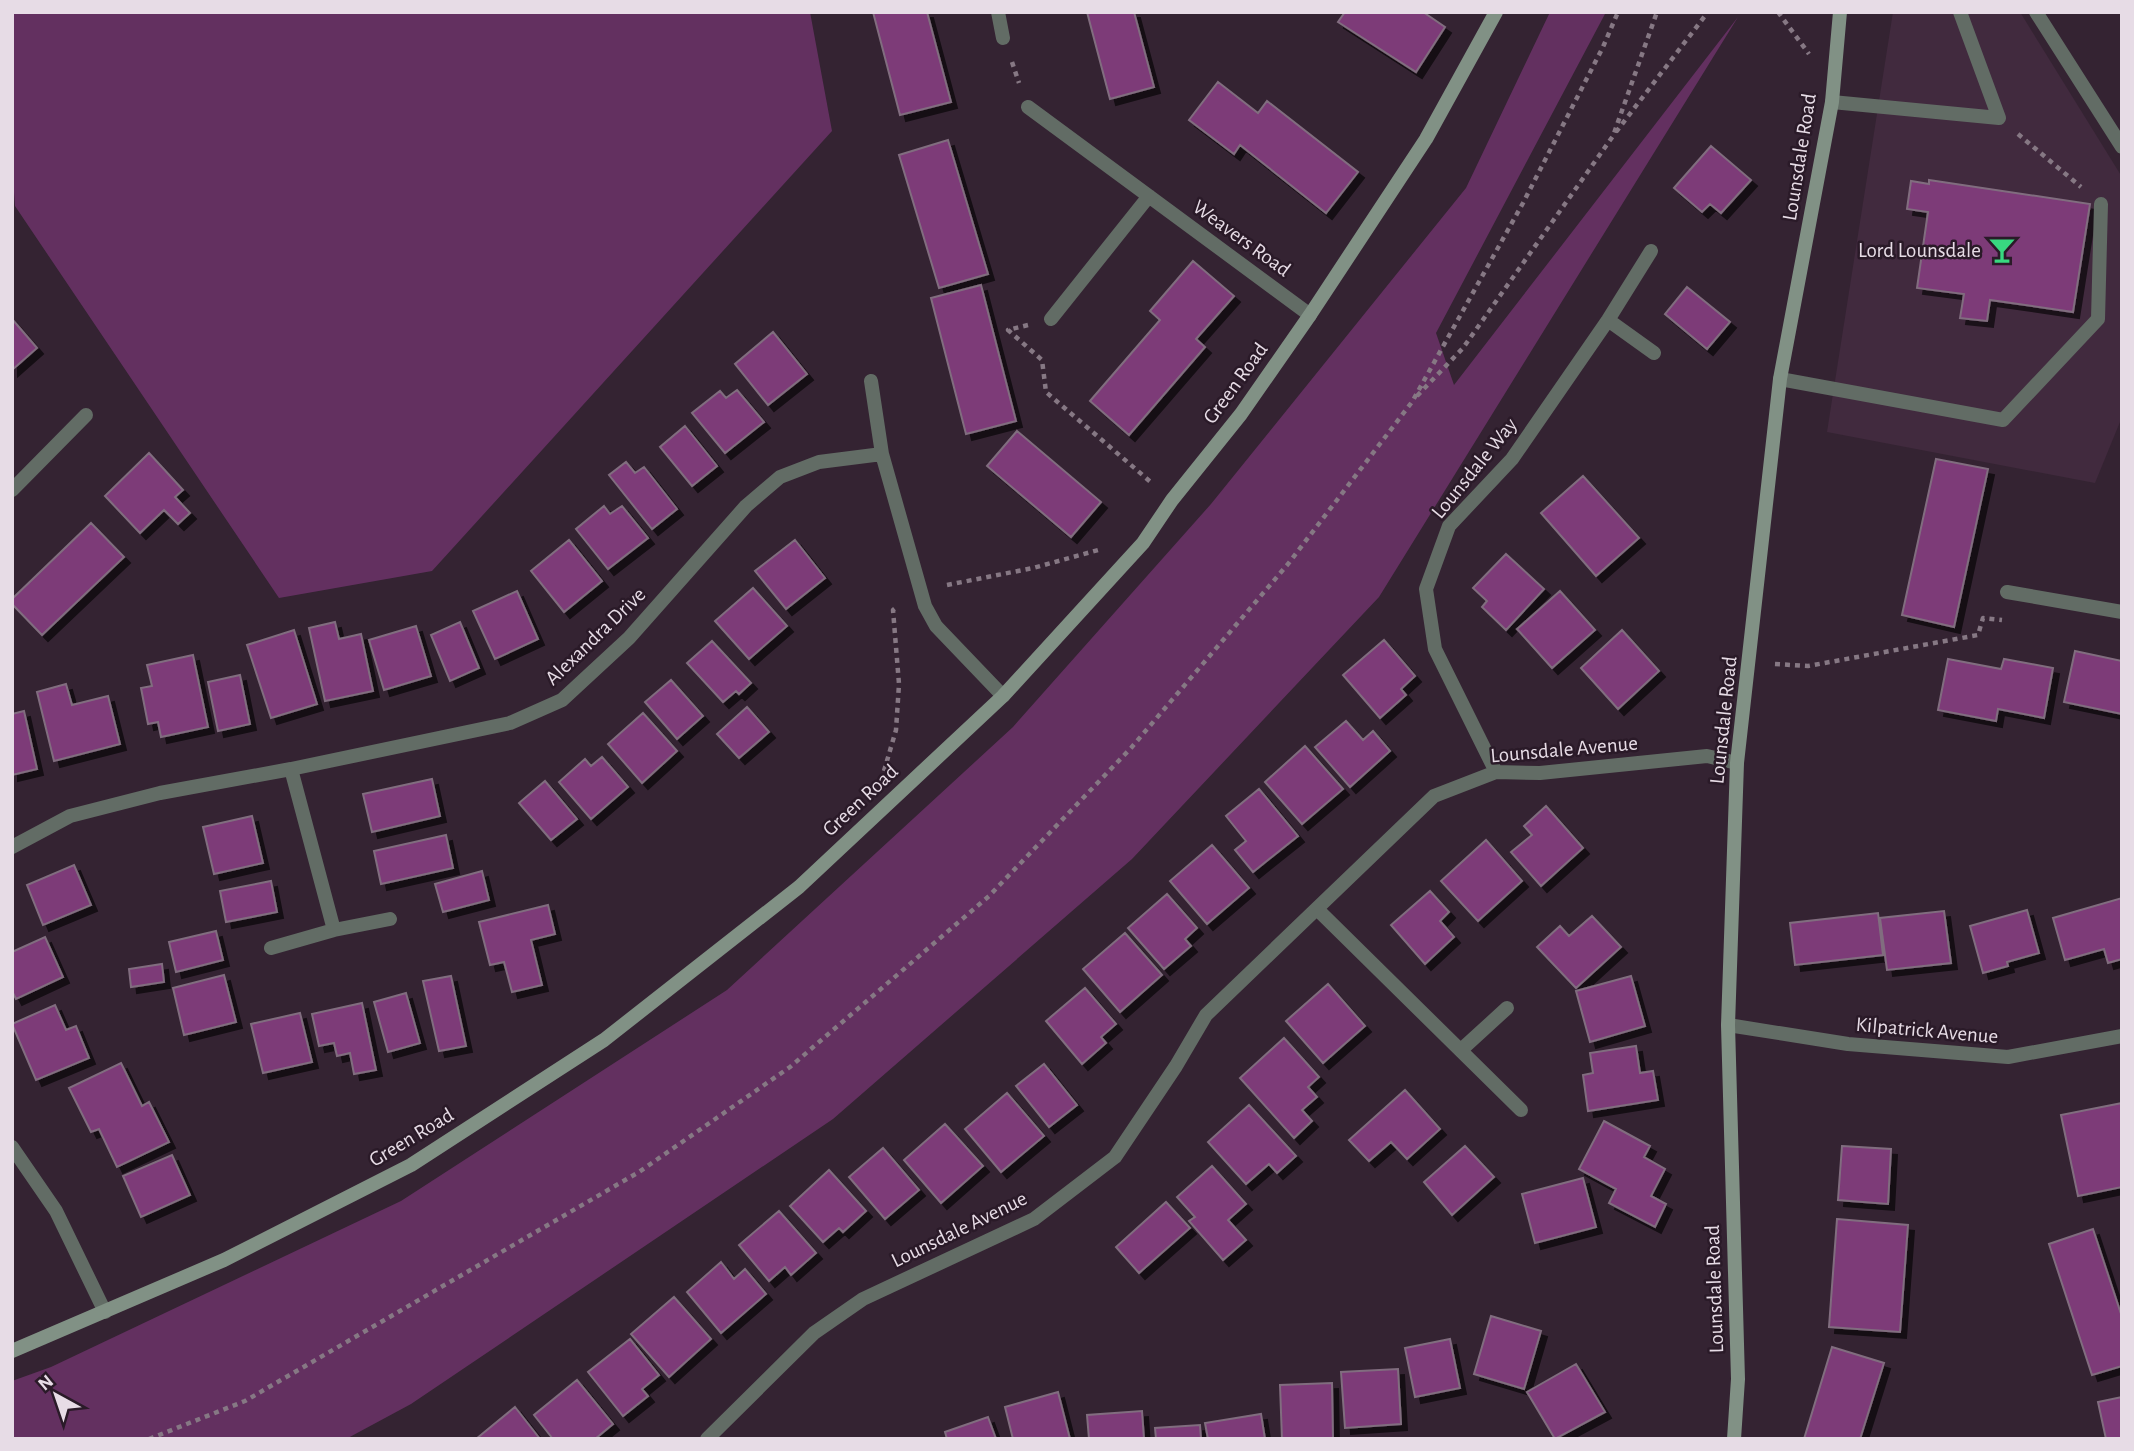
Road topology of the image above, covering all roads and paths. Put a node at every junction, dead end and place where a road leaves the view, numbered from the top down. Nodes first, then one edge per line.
1 (999, 12) edge
2 (1496, 12) edge
3 (1618, 12) edge
4 (1657, 12) edge
5 (1708, 12) edge
6 (1778, 12) edge
7 (1840, 12) edge
8 (1960, 12) edge
9 (2036, 12) edge
10 (1003, 38) joint
11 (1832, 85) junction
12 (1832, 102) junction
13 (1028, 107) joint
14 (1999, 118) junction
15 (1614, 136) junction
16 (2122, 147) edge
17 (1149, 196) junction
18 (2101, 204) joint
19 (1651, 251) dead end
20 (1310, 315) junction
21 (1051, 319) joint
22 (1608, 320) junction
23 (1654, 353) dead end
24 (1780, 379) junction
25 (872, 381) dead end
26 (1412, 402) junction
27 (86, 415) dead end
28 (882, 454) junction
29 (12, 490) edge
30 (1172, 500) junction
31 (2007, 592) joint
32 (2122, 612) edge
33 (1750, 662) junction
34 (1003, 696) junction
35 (1737, 763) junction
36 (291, 769) junction
37 (1496, 772) junction
38 (12, 847) edge
39 (1318, 910) junction
40 (390, 919) dead end
41 (334, 930) junction
42 (271, 948) dead end
43 (1507, 1009) dead end
44 (1728, 1025) junction
45 (2122, 1036) edge
46 (1461, 1050) junction
47 (1521, 1110) dead end
48 (12, 1147) edge
49 (105, 1312) junction
50 (12, 1351) edge
51 (149, 1439) edge
52 (707, 1439) edge
53 (1734, 1439) edge

1 - 10 street
2 - 20 street, Green Road
3 - 26 path
4 - 15 path
5 - 15 path
6 - 11 path
7 - 11 street, Lounsdale Road
8 - 14 street
9 - 16 street
10 - 13 path
11 - 12 street, Lounsdale Road
12 - 14 street
12 - 24 street, Lounsdale Road
13 - 17 street, Weavers Road
14 - 18 path
15 - 26 path
17 - 20 street, Weavers Road
17 - 21 street
18 - 24 street
19 - 22 street, Lounsdale Way
20 - 30 street, Green Road
21 - 30 path
22 - 23 street
22 - 37 street, Lounsdale Way
24 - 33 street, Lounsdale Road
25 - 28 street
26 - 51 path
27 - 29 street
28 - 34 street
28 - 36 street, Alexandra Drive
30 - 34 street, Green Road
31 - 32 street
31 - 33 path
33 - 35 street, Lounsdale Road
34 - 49 street, Green Road
35 - 37 street, Lounsdale Avenue
35 - 44 street, Lounsdale Road
36 - 38 street, Alexandra Drive
36 - 41 street
37 - 39 street, Lounsdale Avenue
39 - 46 street
39 - 52 street, Lounsdale Avenue
40 - 41 street
41 - 42 street
43 - 46 street
44 - 45 street, Kilpatrick Avenue
44 - 53 street, Lounsdale Road
46 - 47 street
48 - 49 street
49 - 50 street, Green Road

